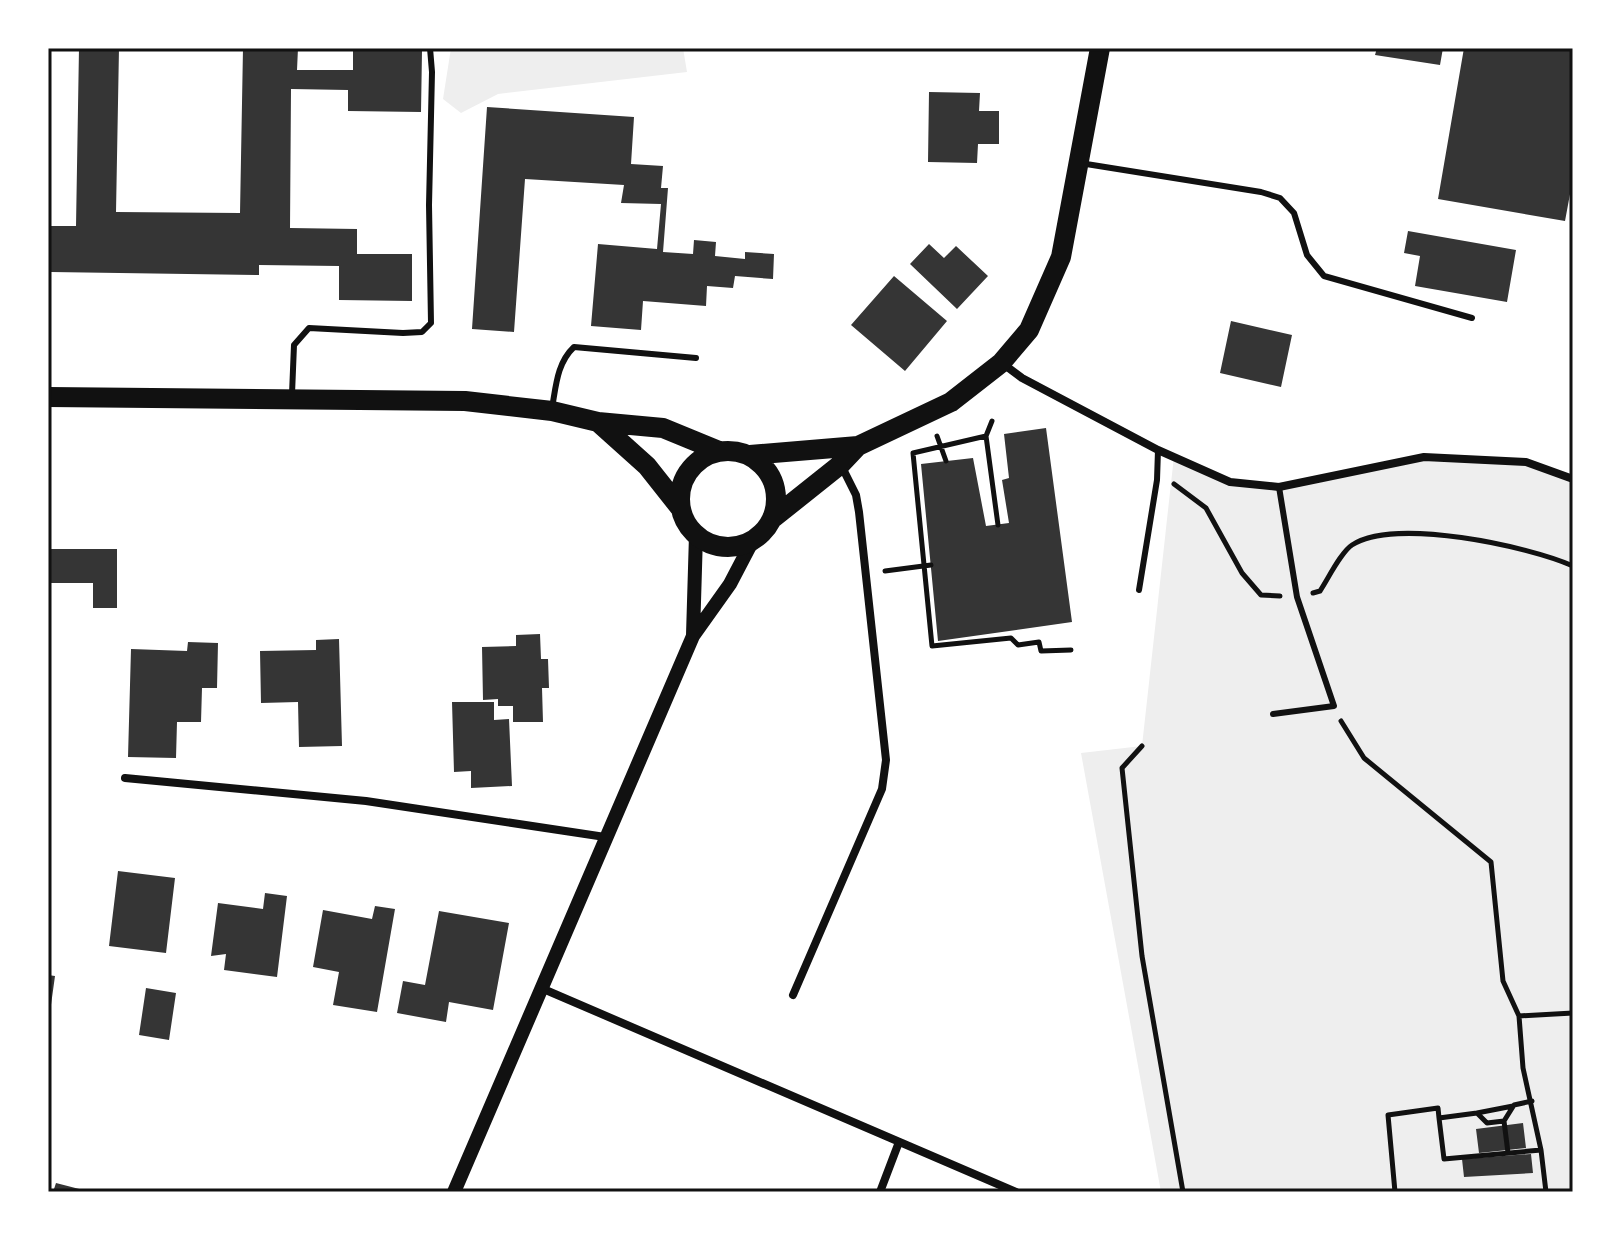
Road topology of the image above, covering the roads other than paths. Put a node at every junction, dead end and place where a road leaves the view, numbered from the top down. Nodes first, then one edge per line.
1 (430, 48) edge
2 (1100, 48) edge
3 (1078, 163) junction
4 (1472, 318) dead end
5 (696, 358) dead end
6 (1001, 363) junction
7 (48, 397) edge
8 (292, 400) junction
9 (552, 411) junction
10 (598, 422) junction
11 (1158, 450) junction
12 (719, 451) junction
13 (750, 455) junction
14 (836, 456) junction
15 (1573, 479) edge
16 (1279, 487) junction
17 (681, 509) junction
18 (772, 519) junction
19 (696, 535) junction
20 (753, 540) junction
21 (1139, 590) dead end
22 (693, 636) junction
23 (1273, 714) dead end
24 (125, 778) dead end
25 (605, 837) junction
26 (541, 988) junction
27 (793, 995) dead end
28 (899, 1142) junction
29 (454, 1192) edge
30 (880, 1192) edge
31 (1016, 1192) edge

1 - 8 lane
2 - 3 main road
3 - 4 lane
3 - 6 main road
5 - 9 lane
6 - 11 street
6 - 14 main road
7 - 8 main road
8 - 9 main road
9 - 10 main road
10 - 12 main road
10 - 17 main road
11 - 16 street
11 - 21 lane
12 - 13 main road
12 - 17 main road
13 - 14 main road
13 - 18 main road
14 - 18 main road
14 - 27 street
15 - 16 street
16 - 23 lane
17 - 19 main road
18 - 20 main road
19 - 20 main road
19 - 22 street
20 - 22 street
22 - 25 street
24 - 25 street
25 - 26 street
26 - 28 street
26 - 29 street
28 - 30 street
28 - 31 street

